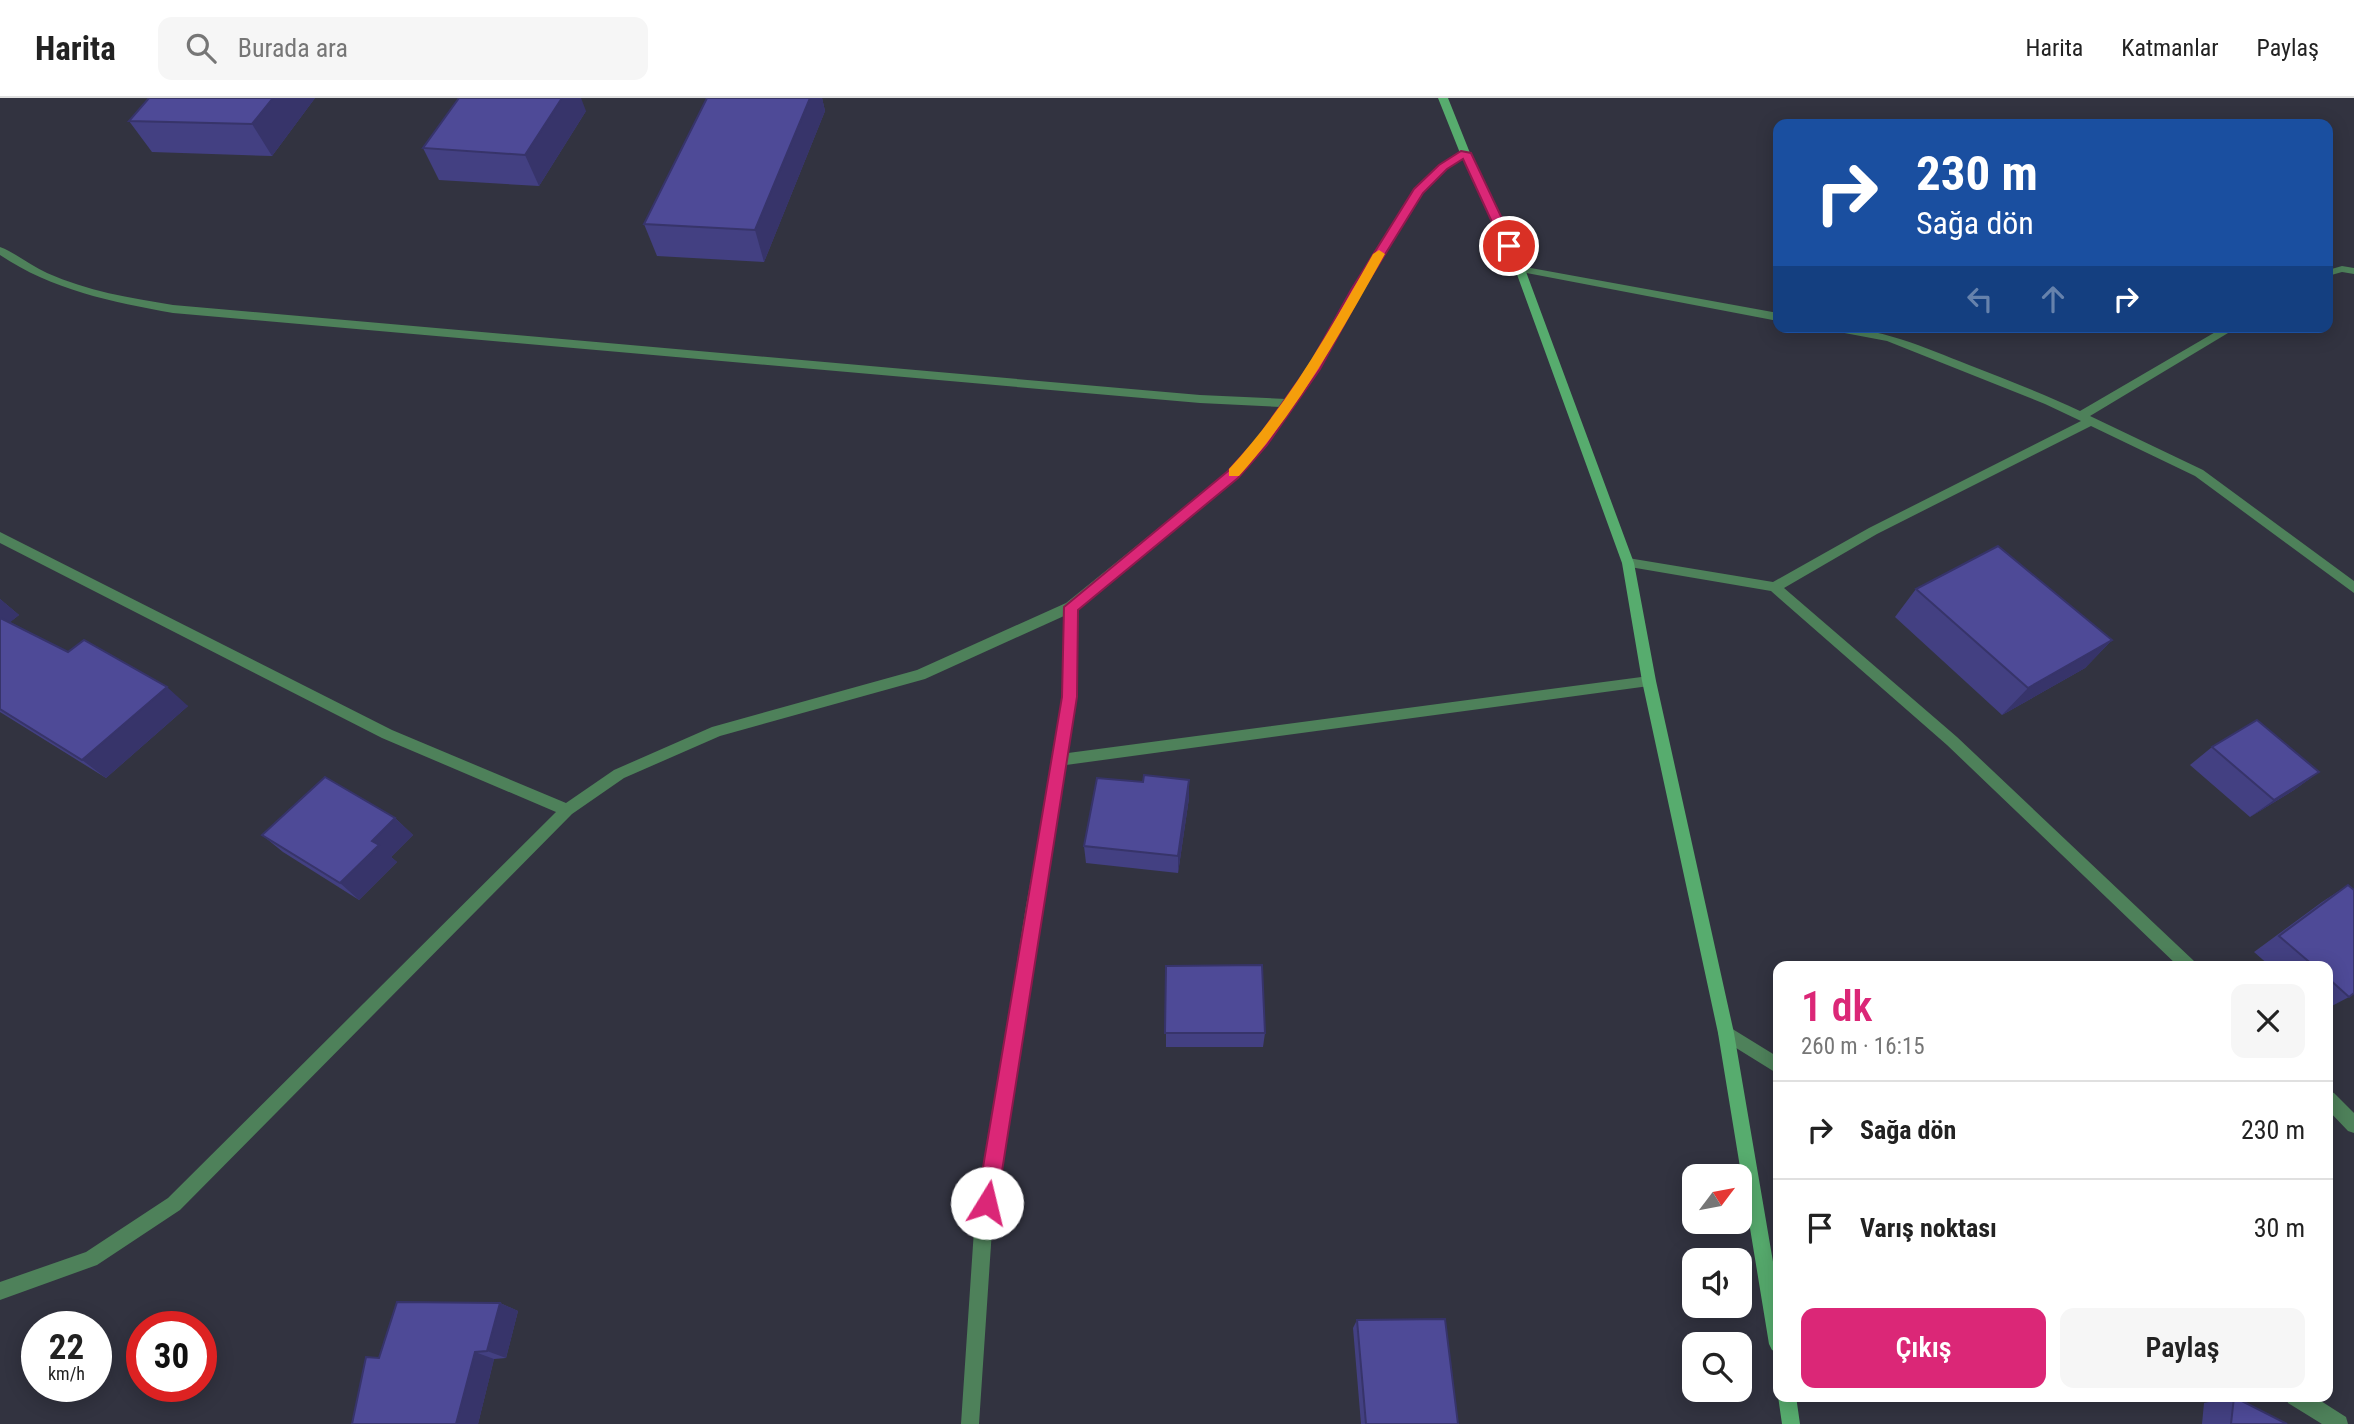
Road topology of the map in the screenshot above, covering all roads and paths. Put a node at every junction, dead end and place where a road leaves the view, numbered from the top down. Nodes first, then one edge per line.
1 (1443, 98) edge
2 (1465, 153) junction
3 (0, 250) edge
4 (1520, 269) junction
5 (2354, 271) edge
6 (2333, 272) edge
7 (1773, 316) edge
8 (1864, 333) edge
9 (2223, 333) edge
10 (1289, 403) junction
11 (2086, 419) junction
12 (0, 537) edge
13 (1628, 564) junction
14 (1776, 587) junction
15 (2354, 588) edge
16 (1071, 607) junction
17 (1649, 681) junction
18 (1060, 760) junction
19 (567, 810) junction
20 (2184, 961) edge
21 (1726, 1033) junction
22 (1773, 1063) edge
23 (2333, 1104) edge
24 (2354, 1125) edge
25 (0, 1291) edge
26 (1773, 1314) edge
27 (1788, 1402) edge
28 (2304, 1402) edge
29 (970, 1424) edge
30 (1791, 1424) edge
31 (2339, 1424) edge

1 - 2 street
2 - 4 street
2 - 10 street
3 - 10 street
4 - 7 street
4 - 13 street
5 - 6 street
8 - 11 street
9 - 11 street
10 - 16 street
11 - 14 street
11 - 15 street
12 - 19 street
13 - 14 street
13 - 17 street
14 - 20 street
16 - 18 street
16 - 19 street
17 - 18 street
17 - 21 street
18 - 29 street
19 - 25 street
21 - 22 street
21 - 26 street
23 - 24 street
27 - 30 street
28 - 31 street

